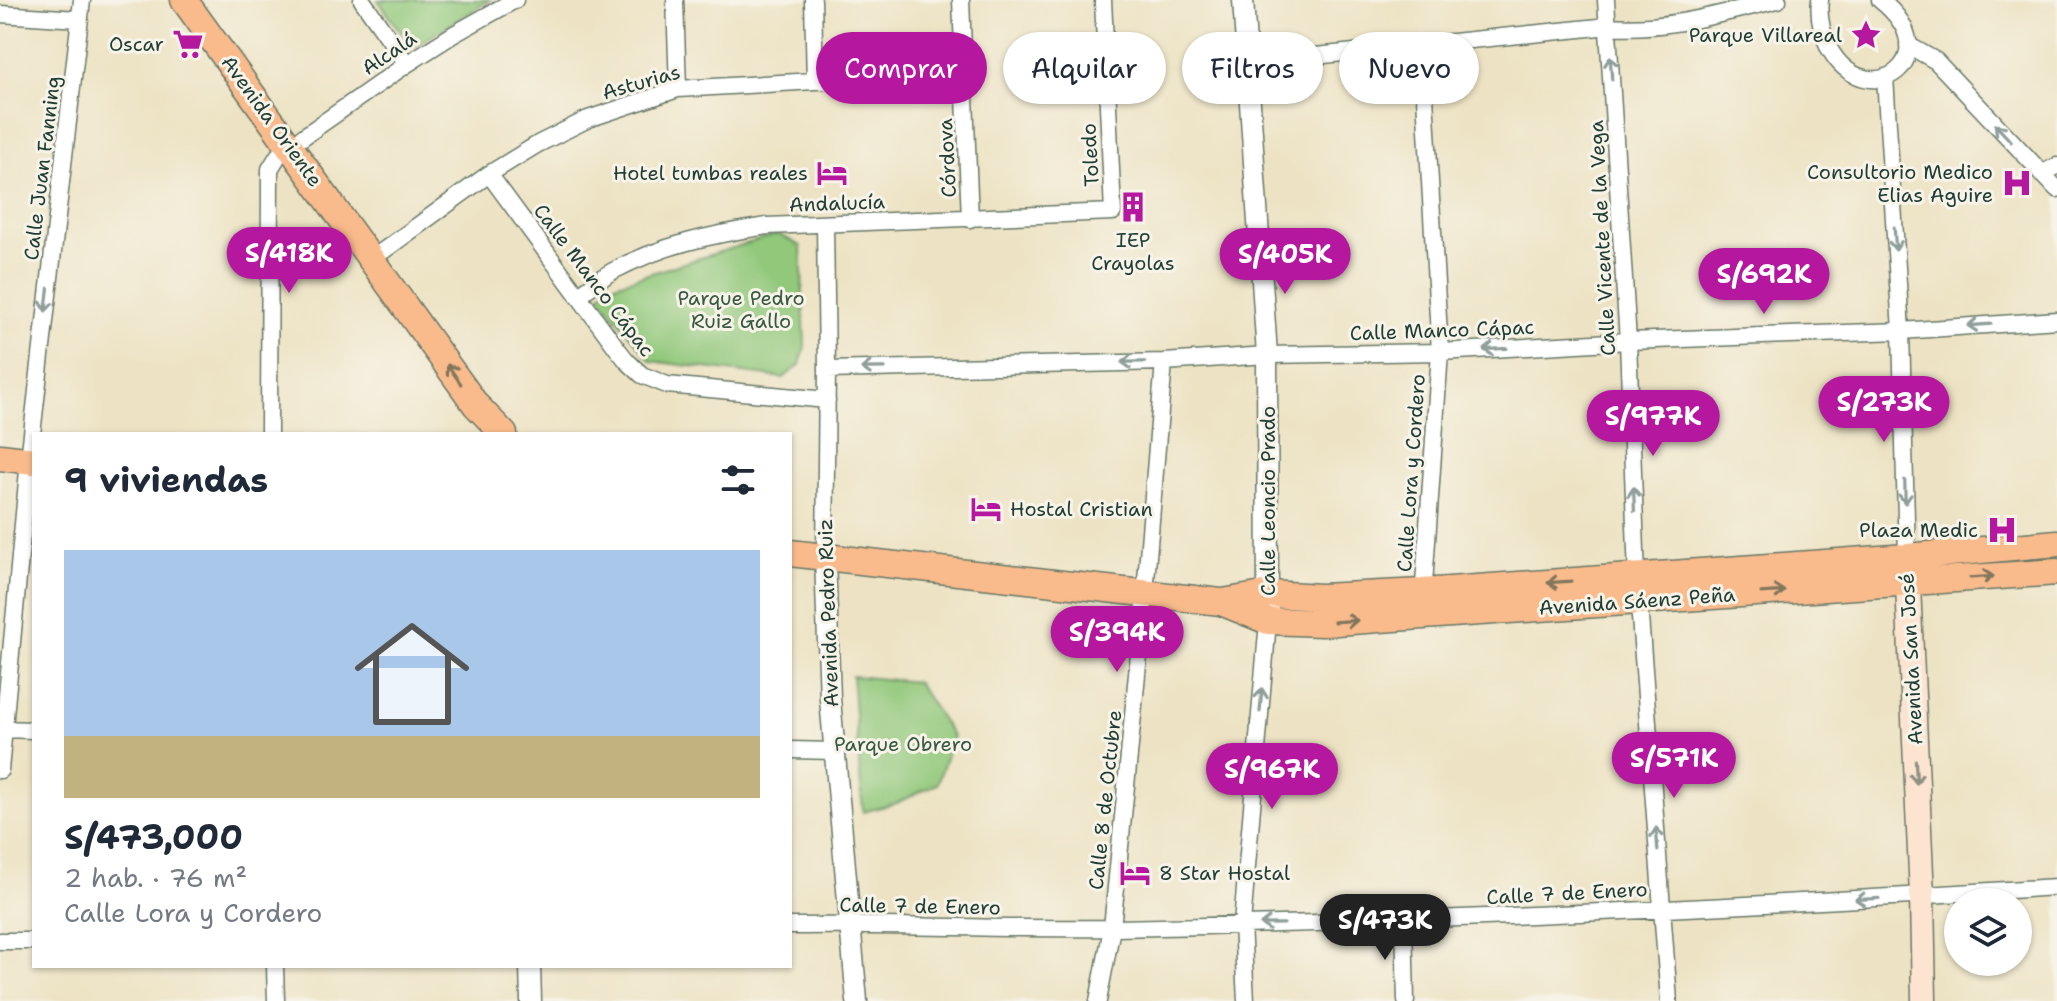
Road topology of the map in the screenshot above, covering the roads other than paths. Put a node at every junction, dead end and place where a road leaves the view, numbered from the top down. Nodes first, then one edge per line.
1 (82, 0) edge
2 (184, 0) edge
3 (362, 0) edge
4 (515, 0) edge
5 (675, 0) edge
6 (813, 0) edge
7 (961, 0) edge
8 (1103, 0) edge
9 (1243, 0) edge
10 (1606, 0) edge
11 (1778, 0) edge
12 (1820, 0) edge
13 (1880, 0) edge
14 (0, 14) edge
15 (79, 19) junction
16 (1609, 26) junction
17 (962, 32) edge
18 (1245, 32) edge
19 (1479, 39) edge
20 (1908, 45) junction
21 (407, 64) junction
22 (1885, 77) junction
23 (815, 81) joint
24 (678, 89) junction
25 (965, 104) edge
26 (1250, 104) edge
27 (1425, 104) edge
28 (290, 146) junction
29 (2057, 166) edge
30 (489, 174) junction
31 (2041, 174) junction
32 (2057, 189) edge
33 (1113, 212) joint
34 (970, 219) junction
35 (825, 224) junction
36 (372, 259) junction
37 (578, 296) junction
38 (2057, 320) edge
39 (1901, 331) junction
40 (1628, 341) junction
41 (1440, 352) junction
42 (1267, 355) junction
43 (1164, 362) junction
44 (827, 370) junction
45 (827, 400) junction
46 (34, 432) edge
47 (269, 432) edge
48 (502, 432) edge
49 (0, 457) edge
50 (31, 460) edge
51 (2057, 543) edge
52 (792, 553) edge
53 (825, 557) junction
54 (1907, 570) junction
55 (2057, 572) edge
56 (1638, 589) junction
57 (1145, 593) junction
58 (1269, 594) junction
59 (1221, 602) junction
60 (1423, 604) junction
61 (1268, 621) junction
62 (2, 729) edge
63 (32, 730) edge
64 (792, 750) edge
65 (835, 751) junction
66 (0, 770) edge
67 (2057, 887) edge
68 (1922, 896) junction
69 (1662, 908) junction
70 (1404, 921) junction
71 (1242, 924) junction
72 (851, 925) junction
73 (792, 926) edge
74 (1112, 928) junction
75 (0, 941) edge
76 (32, 941) edge
77 (275, 968) edge
78 (530, 968) edge
79 (276, 1001) edge
80 (531, 1001) edge
81 (857, 1001) edge
82 (1098, 1001) edge
83 (1246, 1001) edge
84 (1406, 1001) edge
85 (1669, 1001) edge
86 (1924, 1001) edge

1 - 15 street, Calle Juan Fanning
2 - 28 main road, Avenida Oriente
3 - 21 street
4 - 21 street, Alcalá
5 - 24 street
6 - 23 street
7 - 17 street, Córdova
8 - 33 street, Toledo
9 - 18 street, Calle Leoncio Prado
10 - 16 street, Calle Vicente de la Vega
11 - 16 street
12 - 22 street
13 - 20 street
14 - 15 street
15 -> 46 street, Calle Juan Fanning
16 - 19 street
40 -> 16 street, Calle Vicente de la Vega
20 - 22 street
31 -> 20 street
21 - 28 street, Alcalá
22 -> 39 street, Avenida San José
23 - 24 street, Asturias
24 - 30 street, Asturias
25 - 34 street, Córdova
26 - 42 street, Calle Leoncio Prado
27 - 41 street, Calle Lora y Cordero
28 - 36 main road, Avenida Oriente
28 - 47 street
29 - 31 street
30 - 36 street, Asturias
30 - 37 street, Calle Manco Cápac
31 - 32 street
33 - 34 street, Andalucía
34 - 35 street, Andalucía
35 - 37 street, Andalucía
35 - 44 street, Avenida Pedro Ruiz
48 -> 36 main road, Avenida Oriente
37 - 45 street, Calle Manco Cápac
38 -> 39 street, Calle Manco Cápac
39 - 40 street, Calle Manco Cápac
39 -> 54 street, Avenida San José
40 -> 41 street, Calle Manco Cápac
56 -> 40 street, Calle Vicente de la Vega
41 - 42 street, Calle Manco Cápac
41 - 60 street, Calle Lora y Cordero
42 - 43 street, Calle Manco Cápac
42 - 58 street, Calle Leoncio Prado
43 -> 44 street, Calle Manco Cápac
43 - 57 street, Calle 8 de Octubre
44 - 45 street, Avenida Pedro Ruiz
45 - 53 street, Avenida Pedro Ruiz
49 - 50 main road
50 - 62 street, Calle Juan Fanning
51 - 54 main road, Avenida Sáenz Peña
52 - 53 main road, Avenida Sáenz Peña
53 - 57 main road, Avenida Sáenz Peña
53 - 65 street, Avenida Pedro Ruiz
54 -> 55 main road, Avenida Sáenz Peña
54 - 56 main road, Avenida Sáenz Peña
54 -> 68 main road, Avenida San José
56 - 60 main road, Avenida Sáenz Peña
69 -> 56 street, Calle Vicente de la Vega
57 - 59 main road, Avenida Sáenz Peña
57 - 74 street, Calle 8 de Octubre
58 - 59 main road, Avenida Sáenz Peña
58 - 60 main road, Avenida Sáenz Peña
58 - 61 street, Calle Leoncio Prado
59 - 61 main road, Avenida Sáenz Peña
61 -> 60 main road, Avenida Sáenz Peña
71 -> 61 street, Calle Leoncio Prado
62 - 63 street
62 - 66 street, Calle Juan Fanning
64 - 65 street
65 - 72 street, Avenida Pedro Ruiz
67 - 68 street, Calle 7 de Enero
68 -> 69 street, Calle 7 de Enero
68 - 86 main road, Avenida San José
69 - 70 street, Calle 7 de Enero
69 - 85 street, Calle Vicente de la Vega
70 -> 71 street, Calle 7 de Enero
70 - 84 street
71 - 74 street, Calle 7 de Enero
71 - 83 street, Calle Leoncio Prado
72 - 73 street, Calle 7 de Enero
72 - 74 street, Calle 7 de Enero
72 - 81 street, Avenida Pedro Ruiz
74 - 82 street, Calle 8 de Octubre
75 - 76 street
77 - 79 street
78 - 80 street

